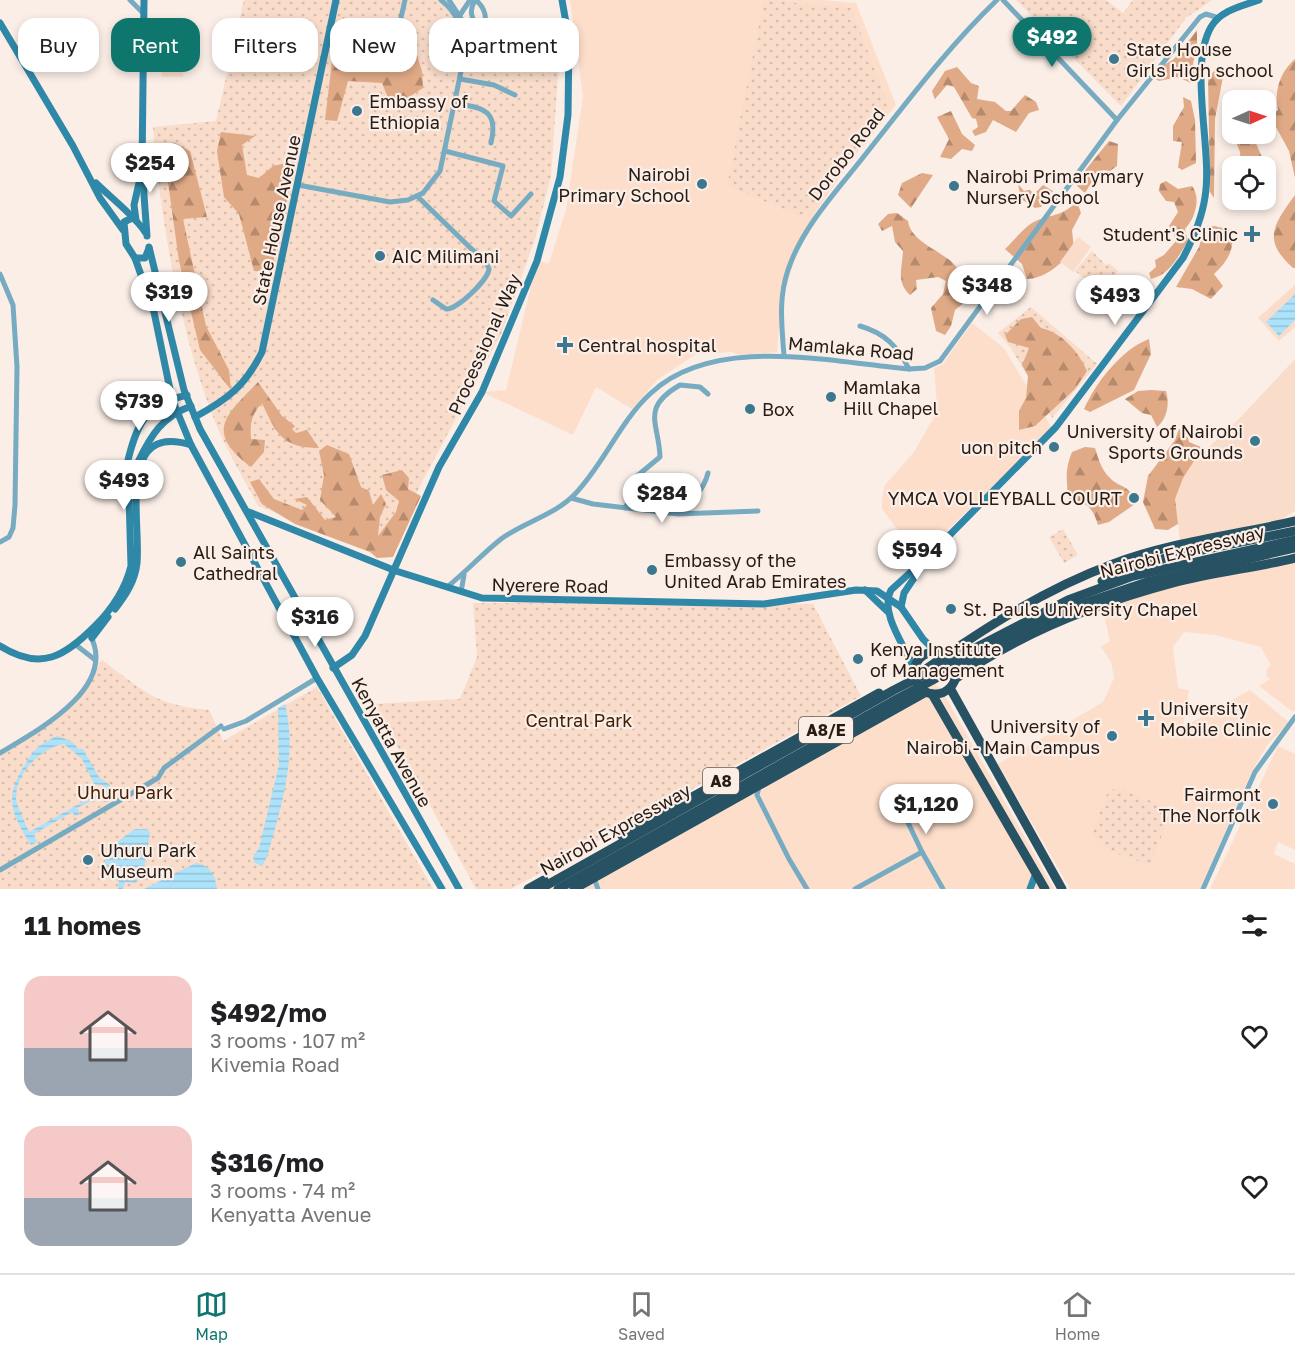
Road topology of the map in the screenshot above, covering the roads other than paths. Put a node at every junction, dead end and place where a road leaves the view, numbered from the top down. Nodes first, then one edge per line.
1 (130, 0) edge
2 (144, 0) edge
3 (336, 0) edge
4 (405, 0) edge
5 (441, 0) edge
6 (449, 0) edge
7 (562, 0) edge
8 (997, 0) edge
9 (1003, 0) edge
10 (1258, 0) edge
11 (471, 1) edge
12 (144, 14) junction
13 (460, 15) junction
14 (401, 18) edge
15 (457, 18) edge
16 (462, 18) edge
17 (473, 18) edge
18 (486, 18) edge
19 (1218, 18) junction
20 (0, 23) edge
21 (461, 72) edge
22 (460, 79) junction
23 (515, 95) dead end
24 (454, 103) junction
25 (1117, 120) junction
26 (491, 142) dead end
27 (445, 151) junction
28 (142, 168) junction
29 (92, 178) junction
30 (298, 184) junction
31 (531, 194) dead end
32 (417, 196) junction
33 (134, 219) junction
34 (123, 230) junction
35 (147, 237) junction
36 (149, 247) junction
37 (135, 258) junction
38 (0, 274) edge
39 (433, 300) dead end
40 (860, 326) dead end
41 (170, 332) junction
42 (159, 334) junction
43 (784, 356) junction
44 (909, 369) junction
45 (708, 394) dead end
46 (186, 395) junction
47 (172, 399) junction
48 (191, 406) junction
49 (177, 411) junction
50 (195, 417) junction
51 (192, 445) junction
52 (708, 473) dead end
53 (130, 477) junction
54 (632, 496) junction
55 (571, 498) junction
56 (625, 508) junction
57 (758, 511) dead end
58 (249, 512) junction
59 (1295, 521) edge
60 (1295, 531) edge
61 (1295, 540) edge
62 (0, 542) edge
63 (1295, 548) edge
64 (930, 554) junction
65 (1295, 556) edge
66 (1231, 563) junction
67 (396, 571) junction
68 (464, 575) junction
69 (896, 583) junction
70 (447, 587) junction
71 (865, 590) junction
72 (877, 591) junction
73 (460, 592) junction
74 (888, 596) junction
75 (901, 607) junction
76 (888, 612) junction
77 (90, 635) junction
78 (76, 645) junction
79 (0, 646) edge
80 (939, 652) junction
81 (94, 659) junction
82 (333, 668) junction
83 (914, 671) junction
84 (317, 678) junction
85 (953, 684) junction
86 (894, 690) junction
87 (929, 693) junction
88 (1295, 717) edge
89 (378, 749) junction
90 (0, 753) edge
91 (365, 757) junction
92 (760, 785) junction
93 (892, 789) dead end
94 (922, 852) junction
95 (0, 870) edge
96 (1036, 873) junction
97 (590, 883) edge
98 (442, 889) edge
99 (459, 889) edge
100 (528, 889) edge
101 (540, 889) edge
102 (558, 889) edge
103 (574, 889) edge
104 (598, 889) edge
105 (807, 889) edge
106 (855, 889) edge
107 (943, 889) edge
108 (1030, 889) edge
109 (1045, 889) edge
110 (1062, 889) edge
111 (1203, 889) edge

1 - 12 street
2 - 12 main road
3 - 30 main road, State House Avenue
4 - 14 street
5 - 15 street
6 - 13 street
7 - 67 main road, Processional Way
8 - 43 street, Dorobo Road
9 - 25 street
10 - 19 main road
11 - 13 street
11 - 17 street
11 - 18 street
12 - 28 main road
13 - 16 street
19 - 25 street, Mamlaka Road
19 - 64 main road
20 - 29 main road
21 - 22 street
22 - 23 street
22 - 24 street
24 - 26 street
24 - 27 street
25 - 44 street, Mamlaka Road
27 - 31 street
27 - 32 street
28 - 33 main road
28 - 35 main road
29 - 33 main road
29 - 34 main road, Kenyatta Avenue
30 - 32 street
30 - 50 main road, State House Avenue
32 - 39 street
33 - 34 main road
33 - 35 main road
34 - 37 main road, Kenyatta Avenue
35 - 36 main road, Kenyatta Avenue
36 - 37 main road
36 - 41 main road, Kenyatta Avenue
37 - 42 main road, Kenyatta Avenue
38 - 62 street
40 - 44 street
41 - 42 main road
41 - 46 main road, Kenyatta Avenue
42 - 47 main road, Kenyatta Avenue
43 - 44 street, Mamlaka Road
43 - 55 street, Mamlaka Road
45 - 54 street
46 - 47 main road
46 - 48 main road, Kenyatta Avenue
47 - 49 main road, Kenyatta Avenue
47 - 53 main road
48 - 49 main road
48 - 50 main road, Kenyatta Avenue
49 - 51 main road, Kenyatta Avenue
49 - 53 main road
50 - 58 main road, Kenyatta Avenue
51 - 77 main road
51 - 84 main road, Kenyatta Avenue
52 - 54 street
53 - 77 main road
54 - 56 street
55 - 56 street
55 - 68 street, Mamlaka Road
56 - 57 street
58 - 67 main road, Nyerere Road
58 - 82 main road, Kenyatta Avenue
59 - 86 highway
60 - 80 highway, A8
61 - 86 highway, Nairobi Expressway / A8/E
63 - 66 highway, Nairobi Expressway / A8/E
64 - 69 main road
64 - 75 main road
65 - 66 highway
65 - 85 highway, A8
66 - 102 highway, Nairobi Expressway / A8/E
67 - 70 main road, Nyerere Road
67 - 82 main road, Processional Way
68 - 70 street, Mamlaka Road
68 - 73 street
69 - 72 main road
69 - 74 main road
70 - 73 main road, Nyerere Road
71 - 72 main road, Nyerere Road
71 - 73 main road, Nyerere Road
71 - 76 main road
72 - 74 main road, Nyerere Road
74 - 75 main road, Nyerere Road
74 - 76 main road
75 - 80 main road, Nyerere Road
76 - 83 main road
77 - 78 main road
77 - 81 street
78 - 79 main road
78 - 81 street
80 - 83 highway, A8
80 - 85 highway
81 - 90 street
82 - 89 main road, Kenyatta Avenue
83 - 87 highway
83 - 100 highway, A8
84 - 91 main road, Kenyatta Avenue
84 - 95 street
85 - 87 highway, A8
85 - 110 highway
86 - 101 highway, Nairobi Expressway / A8/E
87 - 92 highway, A8
87 - 96 highway
88 - 111 street
89 - 91 main road
89 - 99 main road, Kenyatta Avenue
91 - 98 main road, Kenyatta Avenue
92 - 97 highway, A8
92 - 105 street
93 - 94 street
94 - 106 street
94 - 107 street
96 - 108 main road
96 - 109 highway
97 - 103 highway, A8
97 - 104 street

